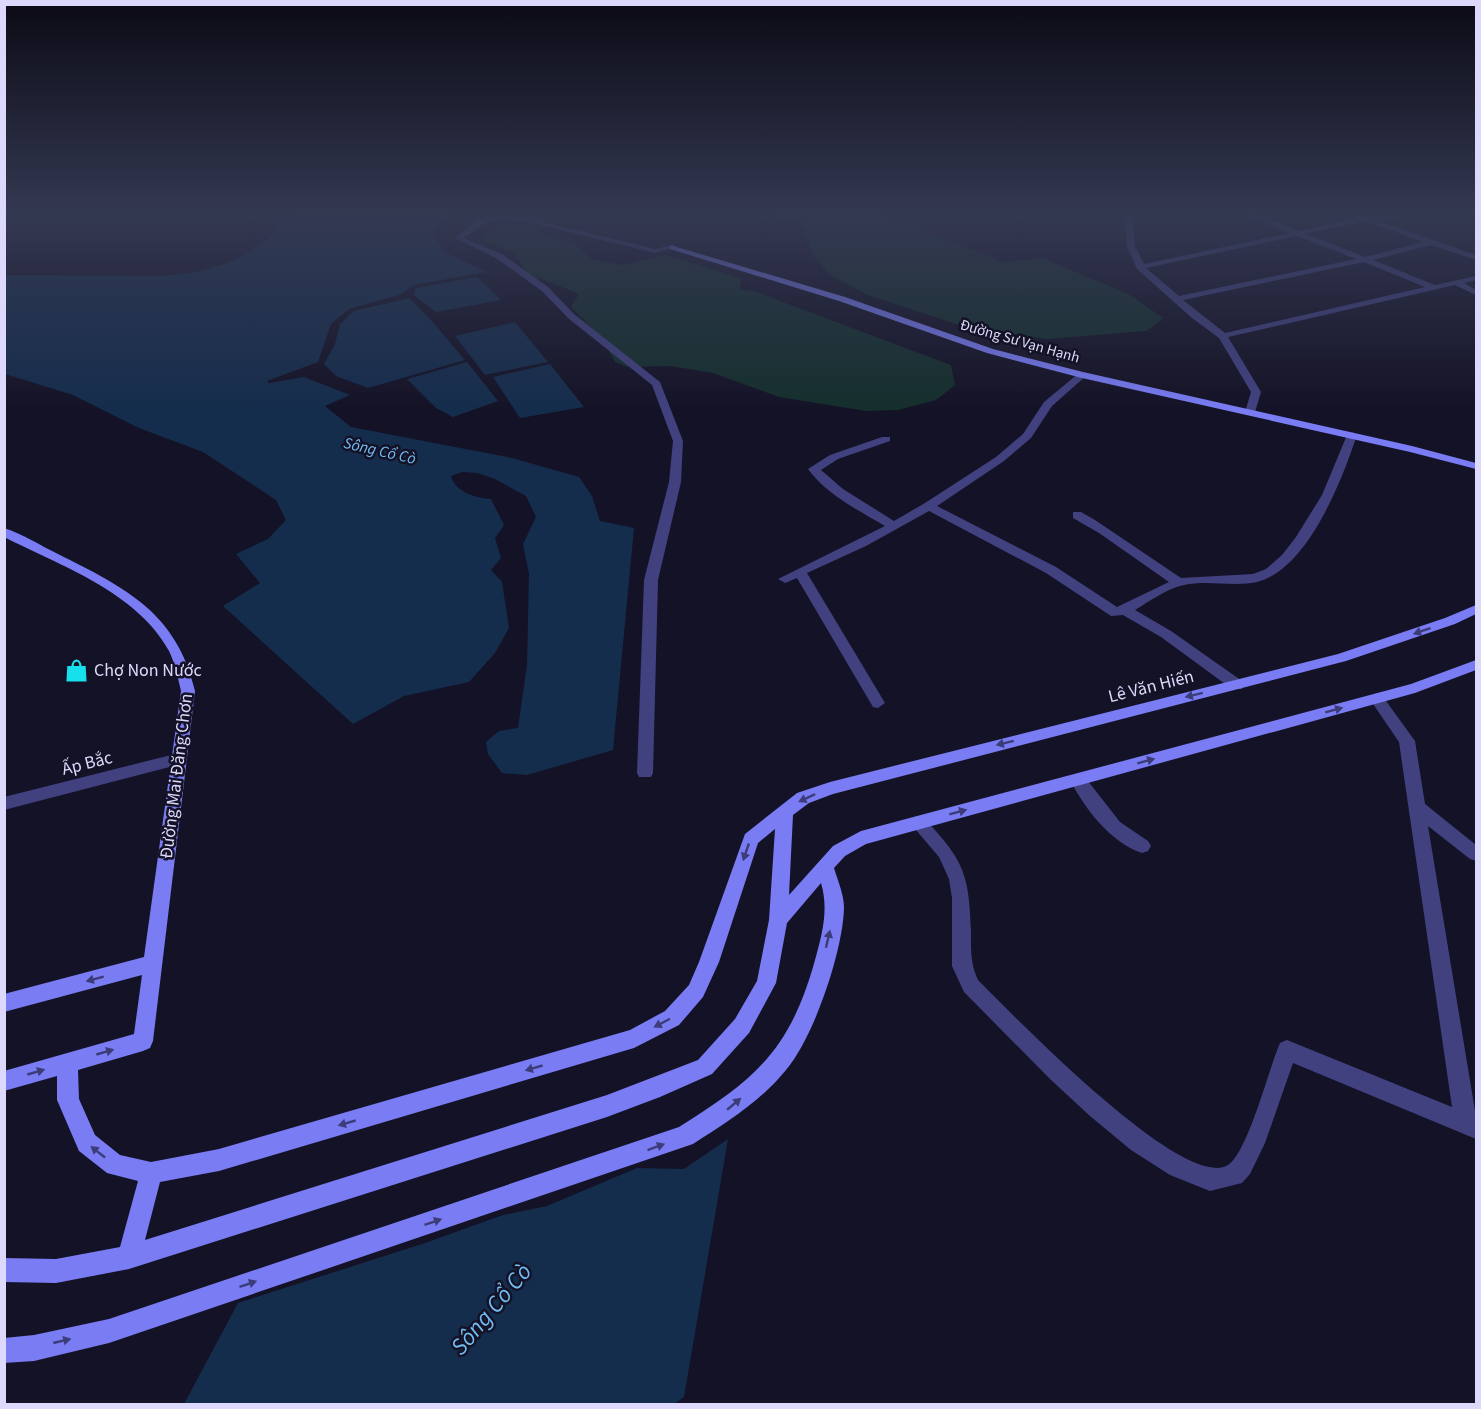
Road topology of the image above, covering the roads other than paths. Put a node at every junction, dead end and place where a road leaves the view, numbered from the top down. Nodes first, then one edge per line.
1 (530, 279) edge
2 (776, 279) edge
3 (1154, 279) edge
4 (1274, 279) edge
5 (1412, 279) edge
6 (1473, 279) edge
7 (1457, 283) junction
8 (1436, 288) junction
9 (1476, 294) edge
10 (1177, 299) junction
11 (1223, 336) junction
12 (1082, 375) junction
13 (1250, 412) junction
14 (1352, 435) junction
15 (886, 439) dead end
16 (1476, 466) edge
17 (929, 506) junction
18 (1077, 515) dead end
19 (894, 526) junction
20 (6, 535) edge
21 (800, 572) junction
22 (785, 579) dead end
23 (1179, 582) junction
24 (1476, 609) edge
25 (1125, 610) junction
26 (1476, 665) edge
27 (1237, 685) junction
28 (1376, 698) junction
29 (878, 703) dead end
30 (179, 759) junction
31 (645, 773) dead end
32 (1078, 780) junction
33 (4, 804) edge
34 (1419, 809) junction
35 (785, 810) junction
36 (918, 823) junction
37 (1142, 846) dead end
38 (1476, 854) edge
39 (825, 866) junction
40 (778, 920) junction
41 (152, 964) junction
42 (4, 1003) edge
43 (67, 1063) junction
44 (4, 1081) edge
45 (1471, 1126) edge
46 (151, 1173) junction
47 (129, 1257) junction
48 (4, 1270) edge
49 (4, 1351) edge

1 - 31 street, Đường Sư Vạn Hạnh
2 - 12 main road, Đường Sư Vạn Hạnh
3 - 10 street
4 - 10 street
5 - 8 street
6 - 7 street
7 - 8 street
7 - 9 street
8 - 11 street
10 - 11 street
11 - 13 street
12 - 13 main road, Đường Sư Vạn Hạnh
12 - 17 street
13 - 14 main road, Đường Sư Vạn Hạnh
14 - 16 main road, Đường Sư Vạn Hạnh
14 - 23 street
15 - 19 street
17 - 19 street
17 - 25 street
18 - 23 street
19 - 21 street
20 - 30 main road, Đường Mai Đăng Chơn
21 - 22 street
21 - 29 street
23 - 25 street
24 -> 27 main road, Lê Văn Hiến
25 - 27 street
26 - 28 main road
27 -> 35 main road, Lê Văn Hiến
32 -> 28 main road
28 - 34 street
30 - 33 street, Ấp Bắc
30 - 41 main road, Đường Mai Đăng Chơn
36 -> 32 main road
32 - 37 street
34 - 38 street
34 - 45 street
35 - 40 main road
35 -> 46 main road, Lê Văn Hiến
36 - 39 main road
36 - 45 street
39 - 40 main road
49 -> 39 main road
40 - 47 main road
41 -> 42 main road
43 -> 41 main road, Đường Mai Đăng Chơn
44 -> 43 main road
46 -> 43 main road
46 - 47 main road
47 - 48 main road

